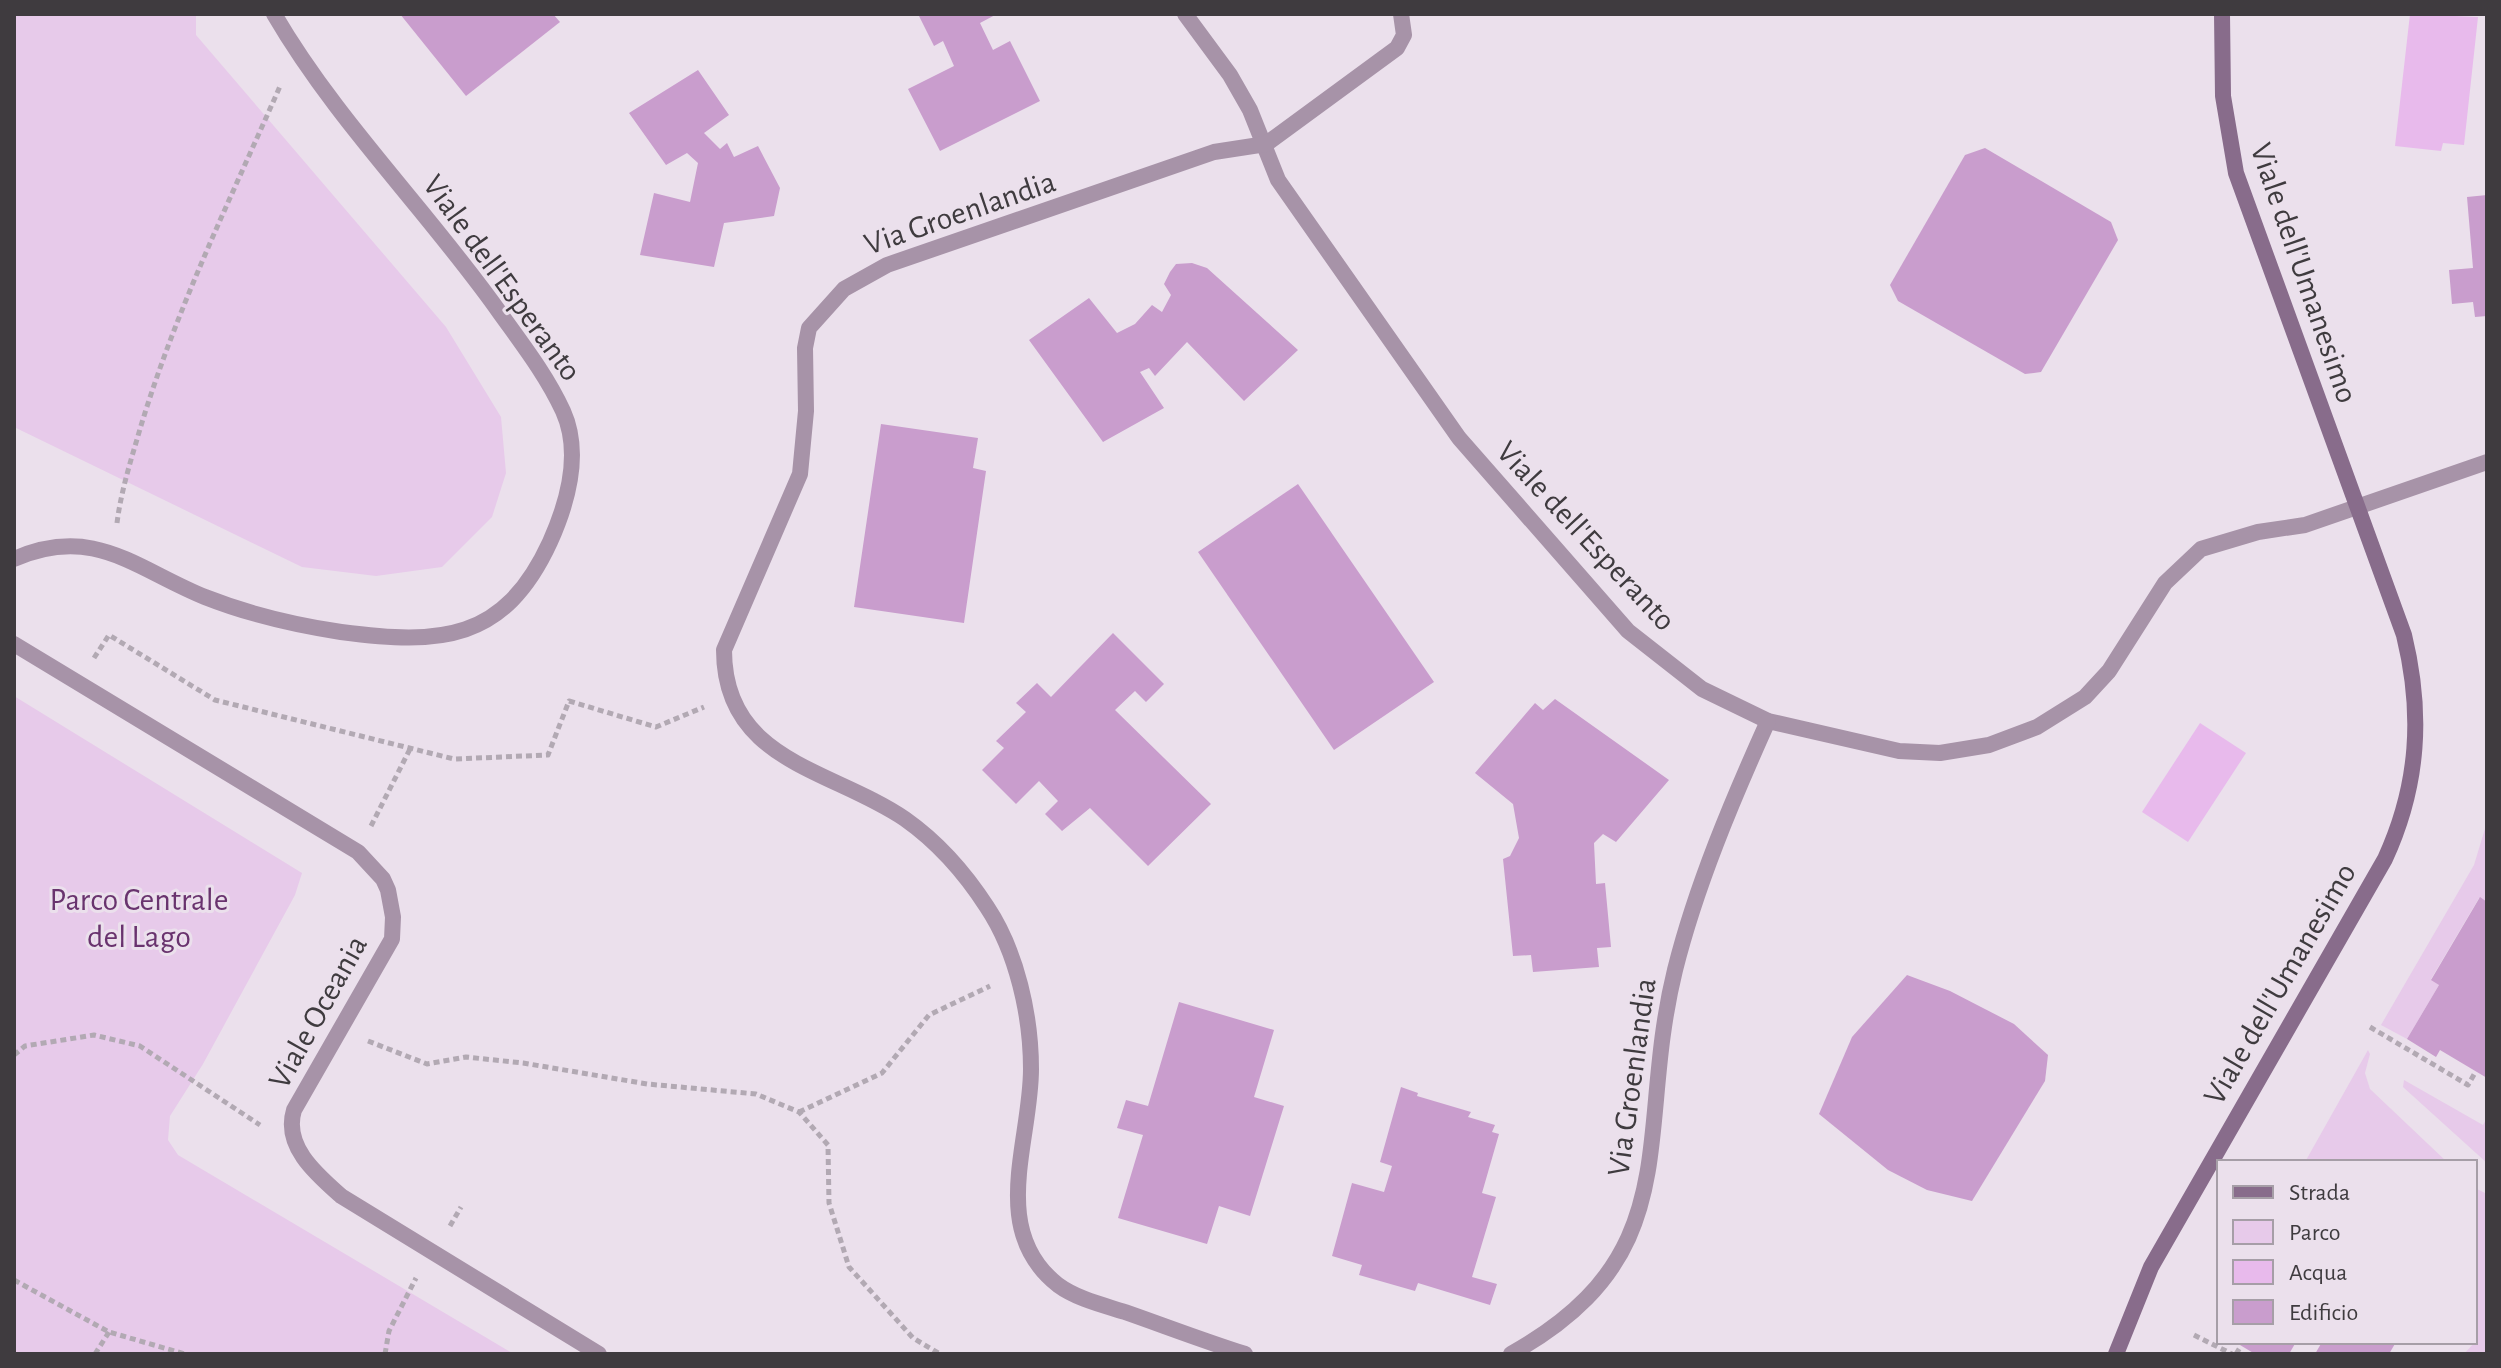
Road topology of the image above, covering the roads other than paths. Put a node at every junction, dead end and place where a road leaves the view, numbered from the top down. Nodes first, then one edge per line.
1 (274, 14) edge
2 (1185, 14) edge
3 (1401, 14) edge
4 (2222, 14) edge
5 (1266, 144) junction
6 (2487, 462) edge
7 (2357, 506) junction
8 (14, 559) edge
9 (14, 644) edge
10 (1768, 721) junction
11 (599, 1354) edge
12 (1245, 1354) edge
13 (1511, 1354) edge
14 (2116, 1354) edge

1 - 8 street, Viale dell'Esperanto
2 - 5 street, Viale dell'Esperanto
3 - 5 street
4 - 7 street, Viale dell'Umanesimo
5 - 10 street, Viale dell'Esperanto
5 - 12 street, Via Groenlandia
6 - 7 street, Viale dell'Esperanto
7 - 10 street, Viale dell'Esperanto
7 - 14 street, Viale dell'Umanesimo
9 - 11 street, Viale Oceania
10 - 13 street, Via Groenlandia

